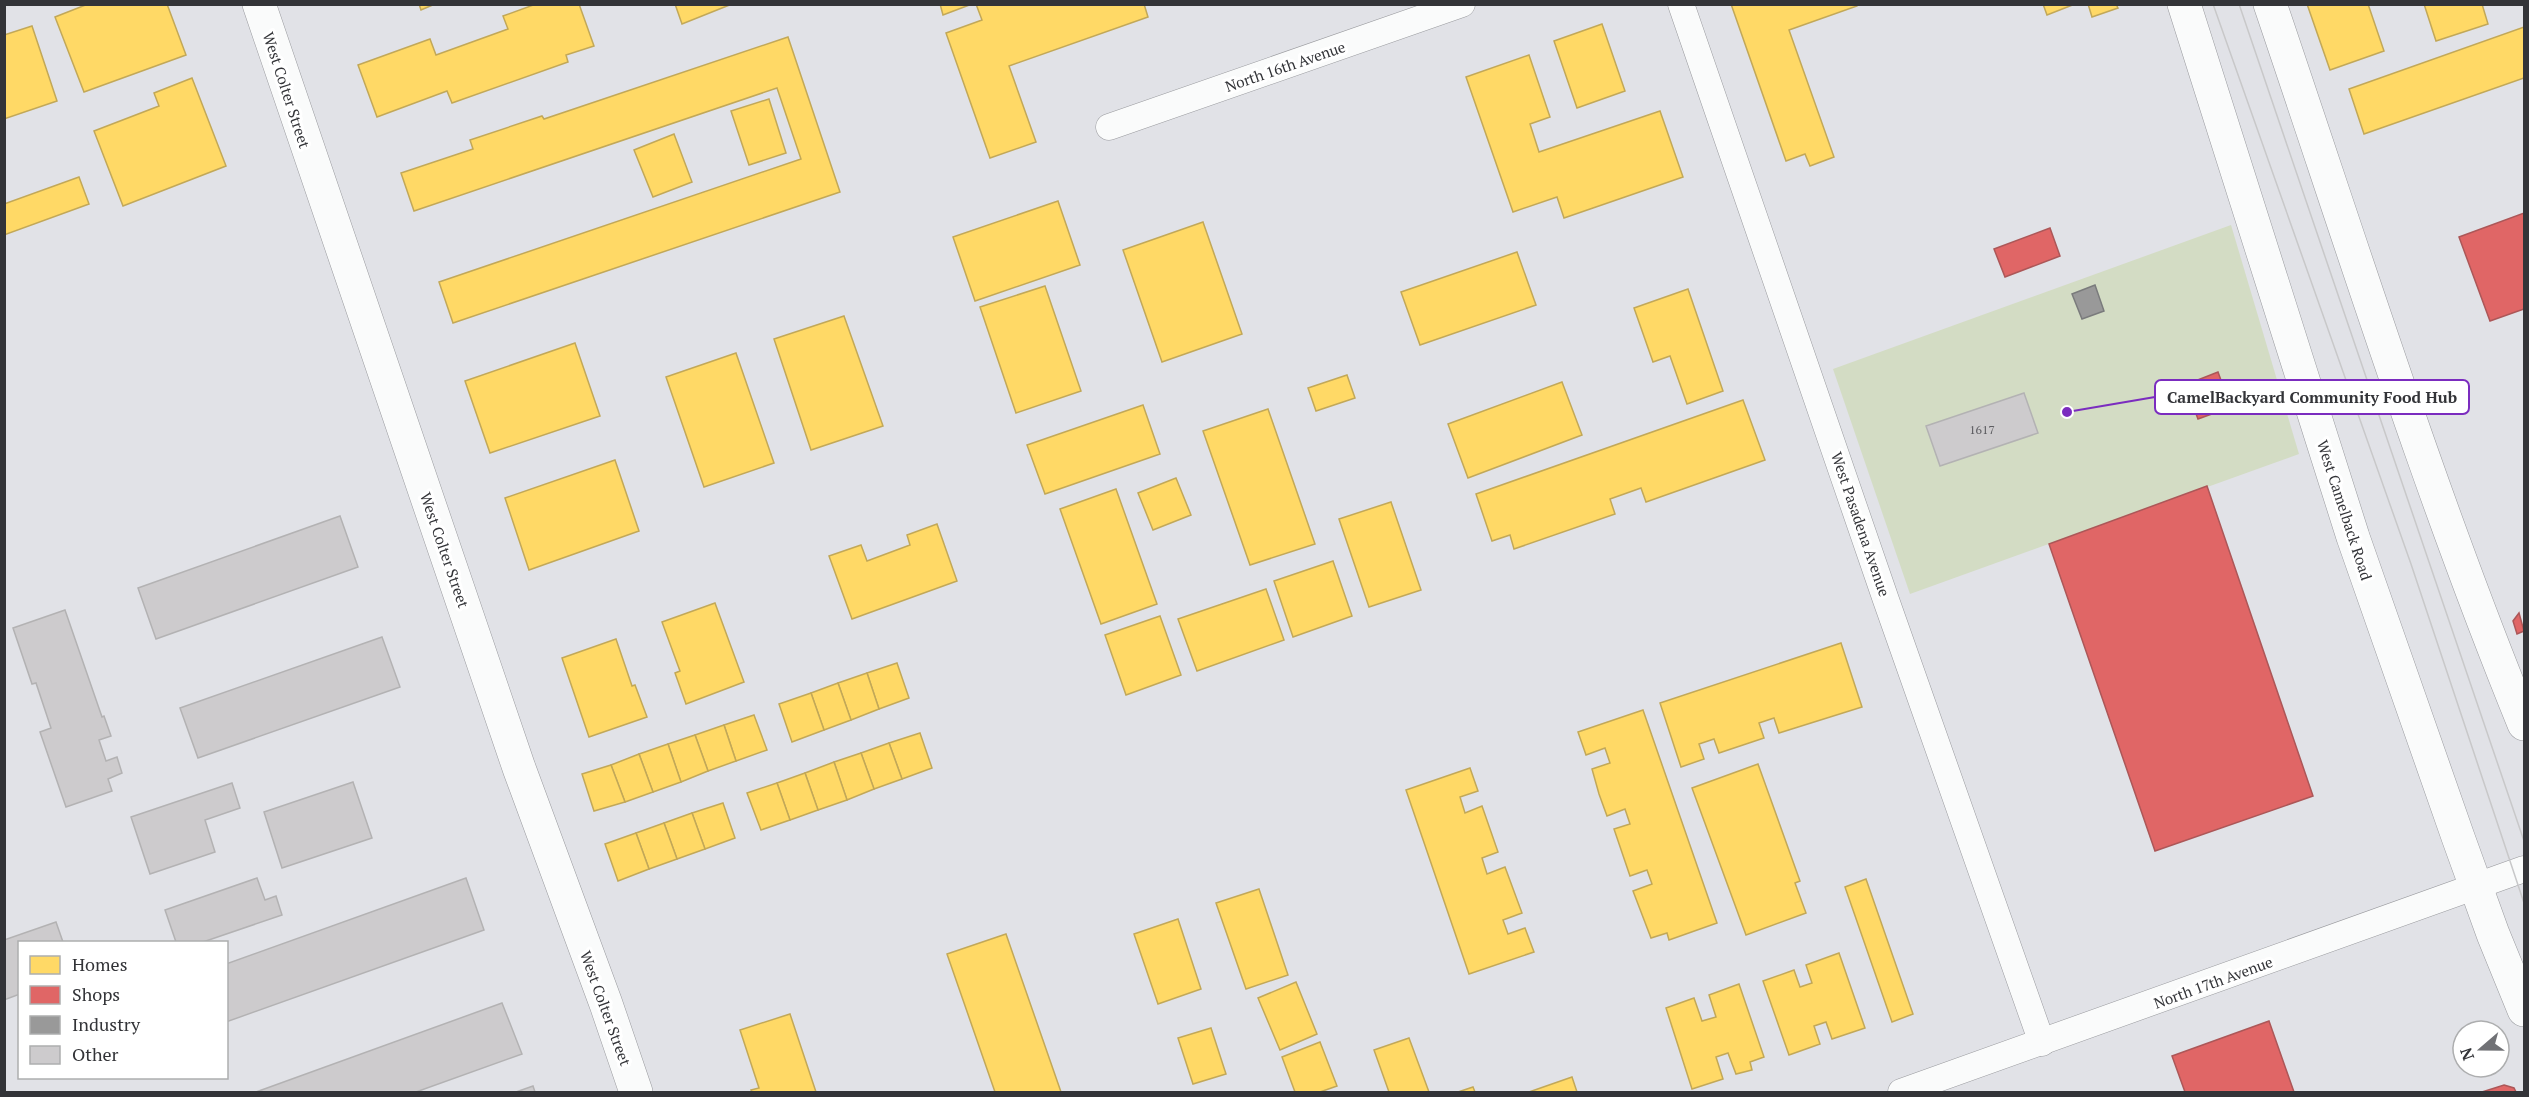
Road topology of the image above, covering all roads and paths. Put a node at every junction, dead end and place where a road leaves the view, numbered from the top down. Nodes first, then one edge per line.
1 (259, 4) edge
2 (1462, 4) edge
3 (1680, 4) edge
4 (2184, 4) edge
5 (2270, 4) edge
6 (1108, 127) dead end
7 (2524, 724) edge
8 (2524, 869) edge
9 (2476, 886) junction
10 (2524, 1010) edge
11 (2042, 1043) junction
12 (636, 1092) edge
13 (1901, 1092) edge

1 - 12 main road, West Colter Street
2 - 6 street, North 16th Avenue
3 - 11 street, West Pasadena Avenue
4 - 9 main road, West Camelback Road
5 - 7 main road
8 - 9 street, North 17th Avenue
9 - 10 main road, West Camelback Road
9 - 11 street, North 17th Avenue
11 - 13 street, North 17th Avenue

